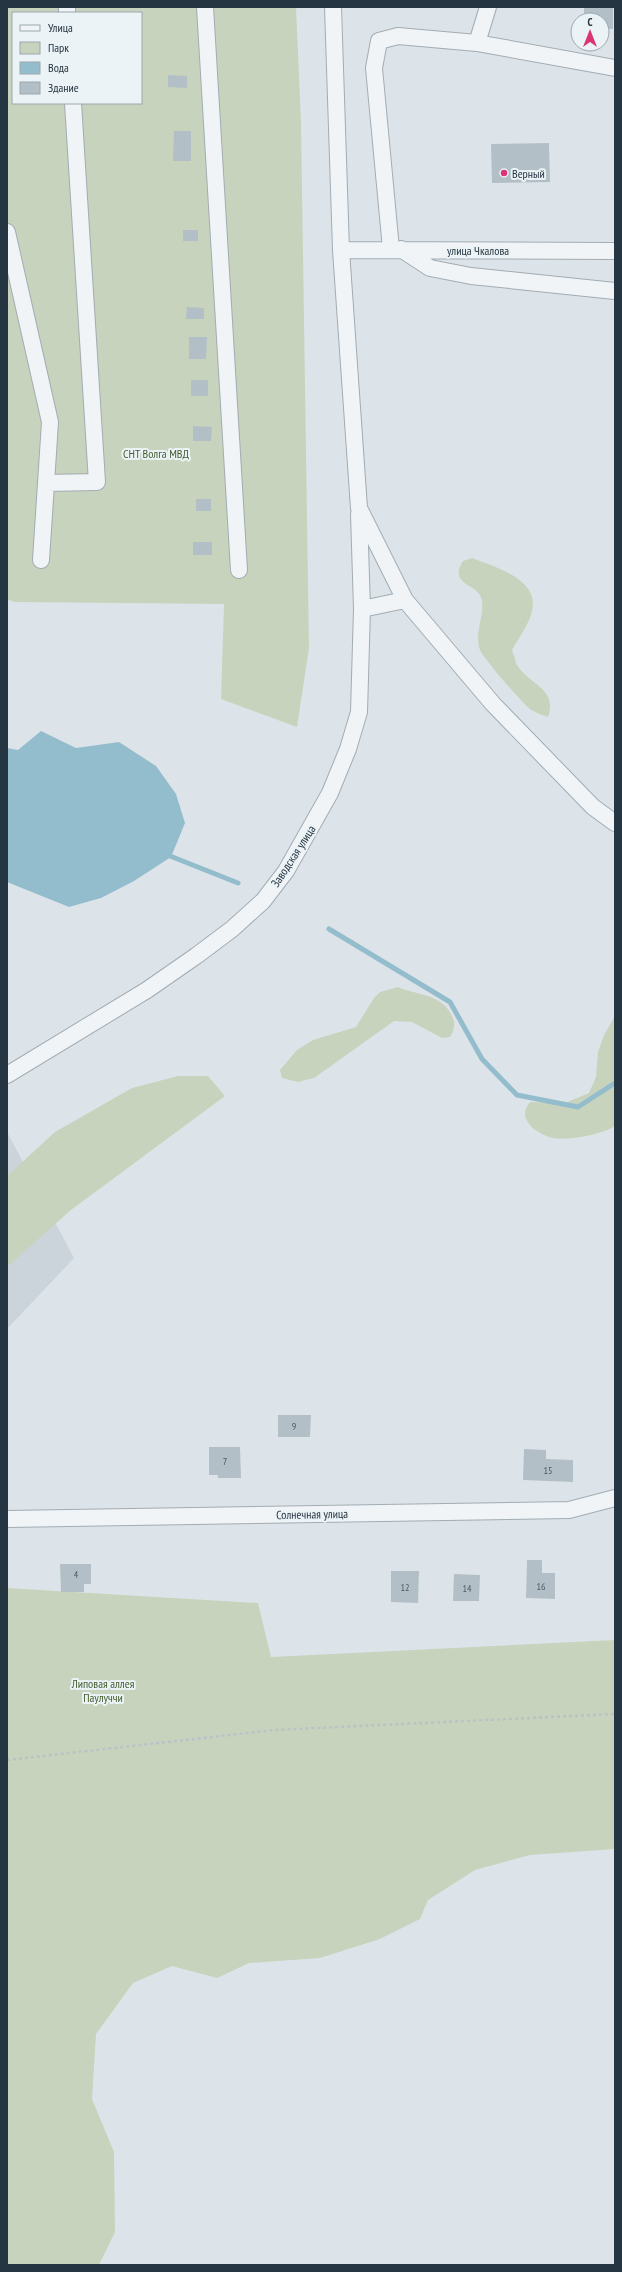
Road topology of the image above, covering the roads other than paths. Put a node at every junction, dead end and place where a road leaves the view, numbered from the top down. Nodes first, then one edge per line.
1 (205, 7) edge
2 (333, 7) edge
3 (488, 7) edge
4 (477, 43) junction
5 (615, 68) edge
6 (73, 104) edge
7 (7, 232) edge
8 (396, 249) junction
9 (341, 250) junction
10 (615, 251) edge
11 (11, 268) edge
12 (615, 291) edge
13 (46, 482) junction
14 (359, 508) junction
15 (41, 560) dead end
16 (239, 570) dead end
17 (405, 600) junction
18 (362, 609) junction
19 (615, 823) edge
20 (7, 1074) edge
21 (615, 1498) edge
22 (7, 1519) edge

1 - 16 street
2 - 9 street, Заводская улица
3 - 4 street
4 - 5 street
4 - 8 street
6 - 13 street
7 - 11 street
8 - 9 street, улица Чкалова
8 - 10 street, улица Чкалова
8 - 12 street
9 - 14 street, Заводская улица
11 - 13 street
13 - 15 street
14 - 17 street
14 - 18 street, Заводская улица
17 - 18 street
17 - 19 street
18 - 20 street, Заводская улица
21 - 22 street, Солнечная улица

